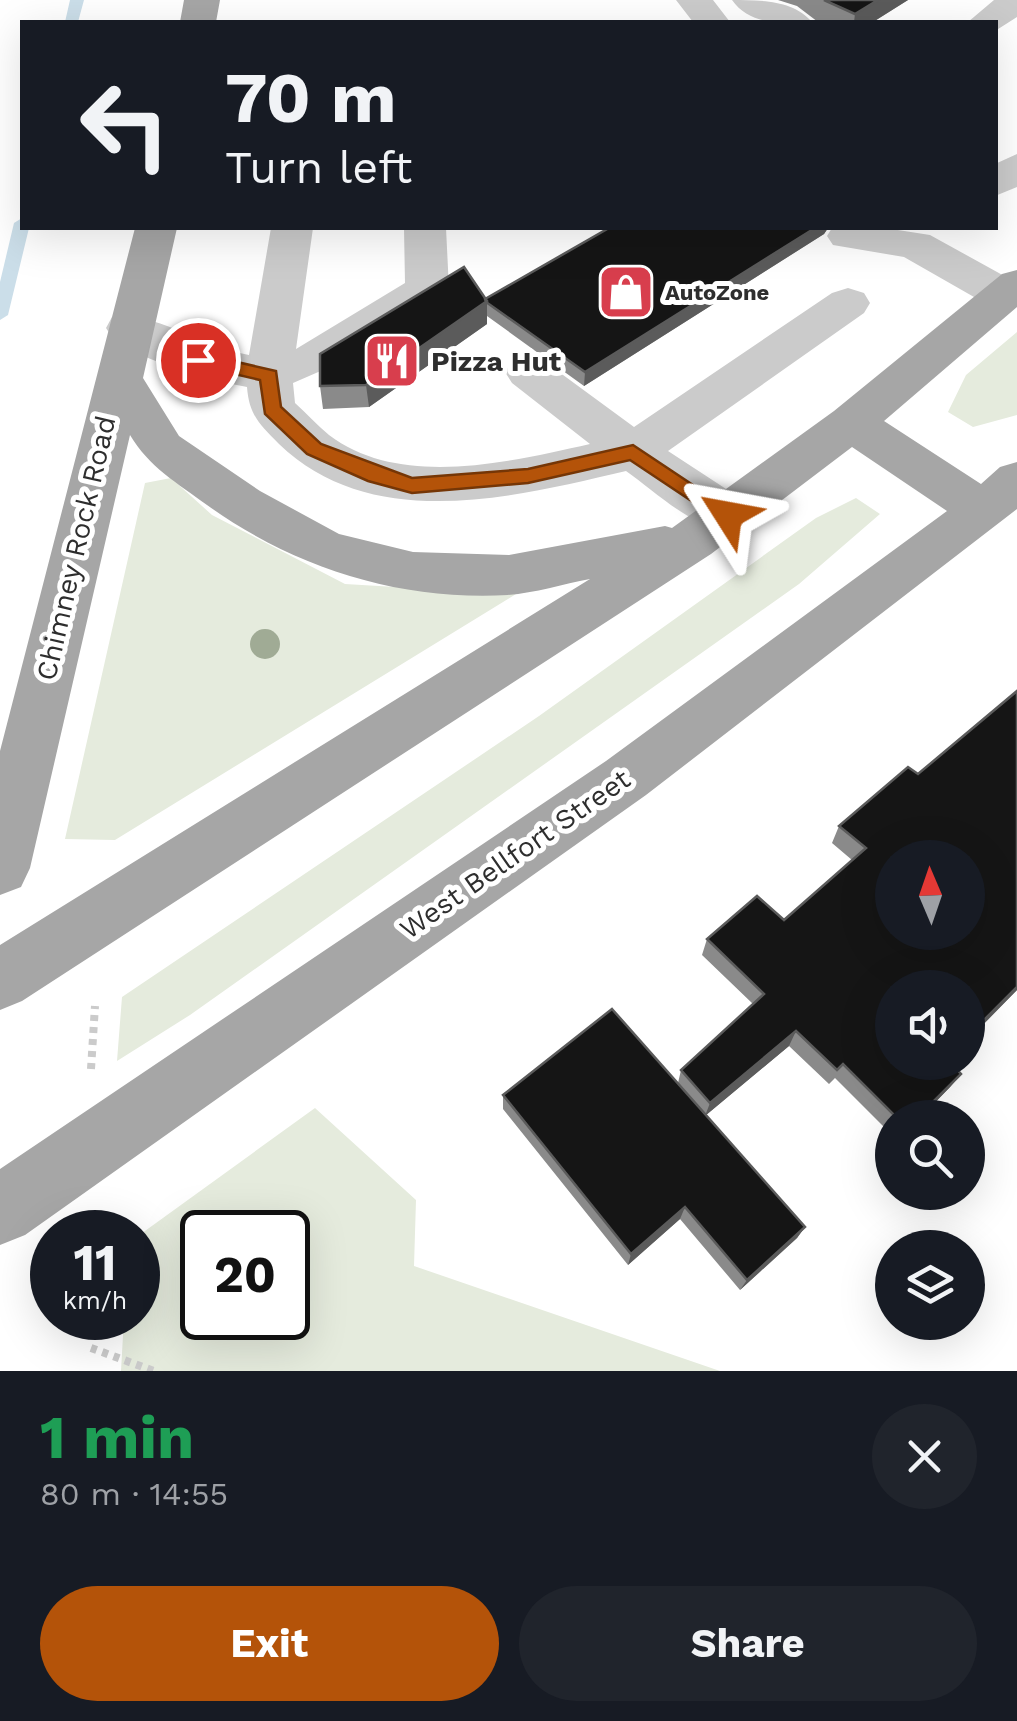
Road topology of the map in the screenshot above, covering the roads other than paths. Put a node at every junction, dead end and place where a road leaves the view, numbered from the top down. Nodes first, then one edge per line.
1 (694, 0) edge
2 (750, 0) edge
3 (1017, 1) edge
4 (710, 20) edge
5 (790, 20) edge
6 (989, 20) edge
7 (155, 230) edge
8 (292, 230) edge
9 (426, 230) edge
10 (848, 236) dead end
11 (927, 236) edge
12 (1011, 289) edge
13 (123, 352) junction
14 (528, 372) dead end
15 (269, 376) junction
16 (851, 423) junction
17 (633, 452) junction
18 (1001, 495) edge
19 (710, 527) junction
20 (0, 868) edge
21 (0, 980) edge
22 (0, 1210) edge

1 - 4 lane
2 - 5 lane
3 - 6 lane
7 - 13 main road, Chimney Rock Road
8 - 15 lane
9 - 15 lane
10 - 11 lane
11 - 12 lane
11 - 17 lane
12 - 16 main road
13 - 15 lane
13 - 19 main road
13 - 20 main road, Chimney Rock Road
14 - 17 lane
15 - 17 lane
16 - 18 main road
16 - 19 main road
17 - 19 lane
18 - 22 main road, West Bellfort Street
19 - 21 main road

